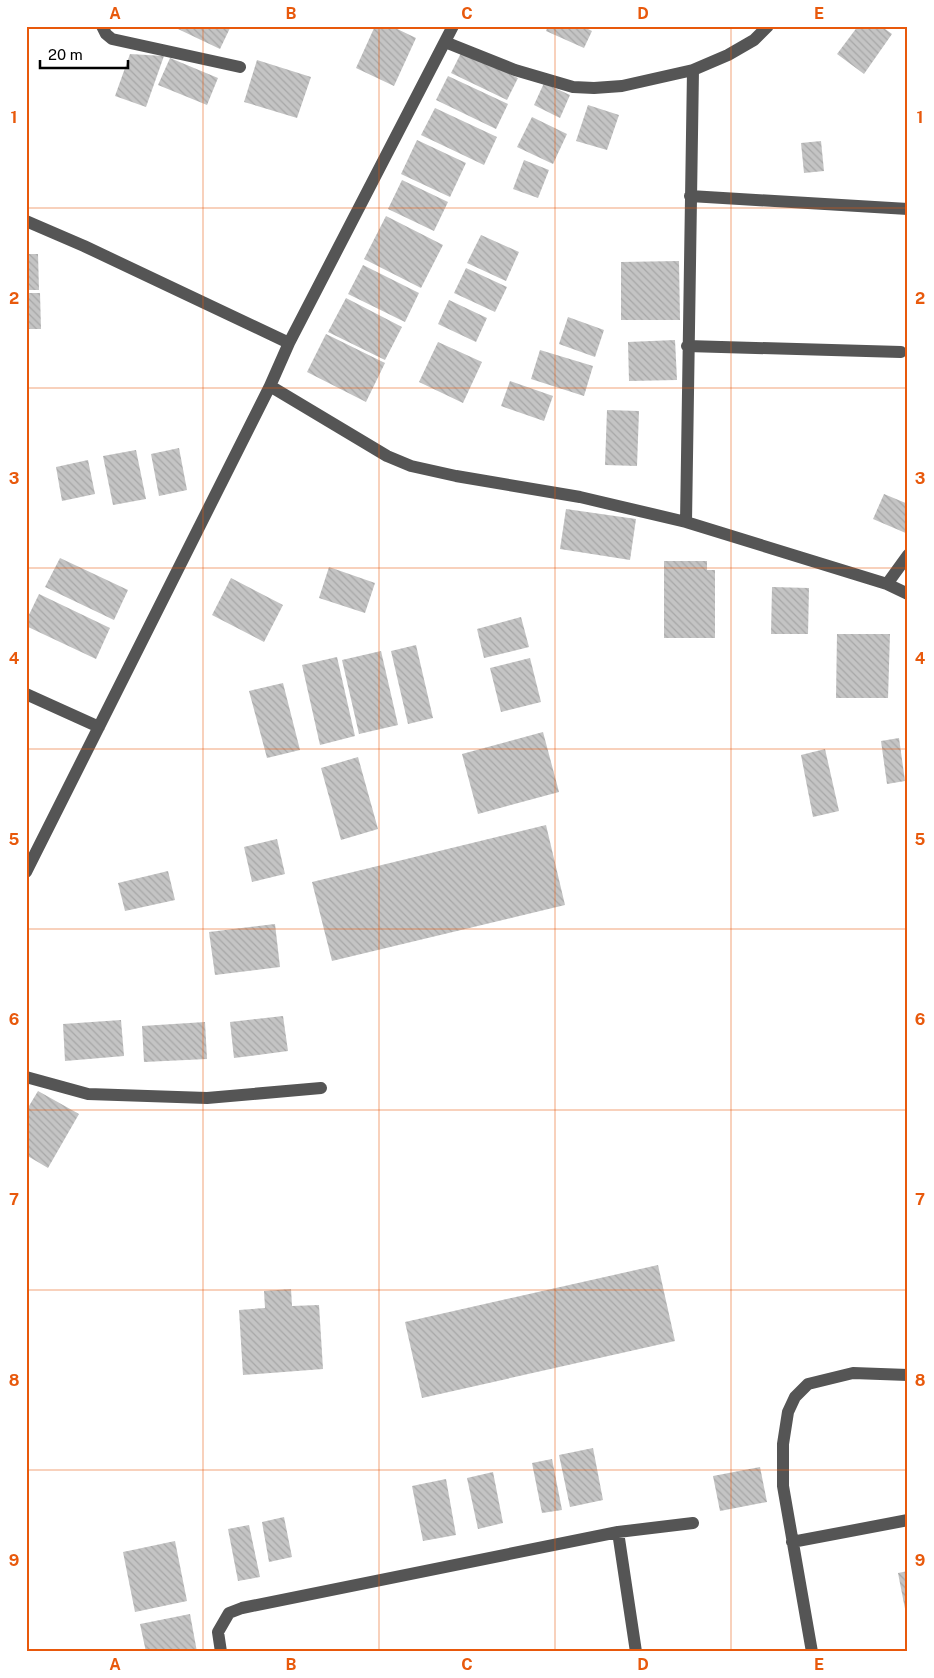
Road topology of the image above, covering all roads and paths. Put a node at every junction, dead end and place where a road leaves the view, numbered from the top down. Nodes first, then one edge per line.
1 (102, 26) edge
2 (454, 26) edge
3 (768, 26) edge
4 (445, 42) junction
5 (240, 67) dead end
6 (693, 70) junction
7 (690, 196) junction
8 (908, 209) edge
9 (26, 221) edge
10 (289, 343) junction
11 (687, 346) junction
12 (901, 352) dead end
13 (270, 386) junction
14 (686, 522) junction
15 (908, 555) edge
16 (887, 584) junction
17 (908, 594) edge
18 (26, 694) edge
19 (99, 727) junction
20 (26, 872) edge
21 (26, 1077) edge
22 (321, 1088) dead end
23 (906, 1372) edge
24 (908, 1520) edge
25 (693, 1523) dead end
26 (618, 1532) junction
27 (792, 1542) junction
28 (221, 1652) edge
29 (636, 1652) edge
30 (812, 1652) edge

1 - 5 street
2 - 4 street
3 - 6 street
4 - 6 street
4 - 10 street
6 - 7 street
7 - 8 street
7 - 11 street
9 - 10 street
10 - 13 street
11 - 12 street
11 - 14 street
13 - 14 street
13 - 19 street
14 - 16 street
15 - 16 street
16 - 17 street
18 - 19 street
19 - 20 street
21 - 22 street
23 - 27 street
24 - 27 street
25 - 26 street
26 - 28 street
26 - 29 street
27 - 30 street

